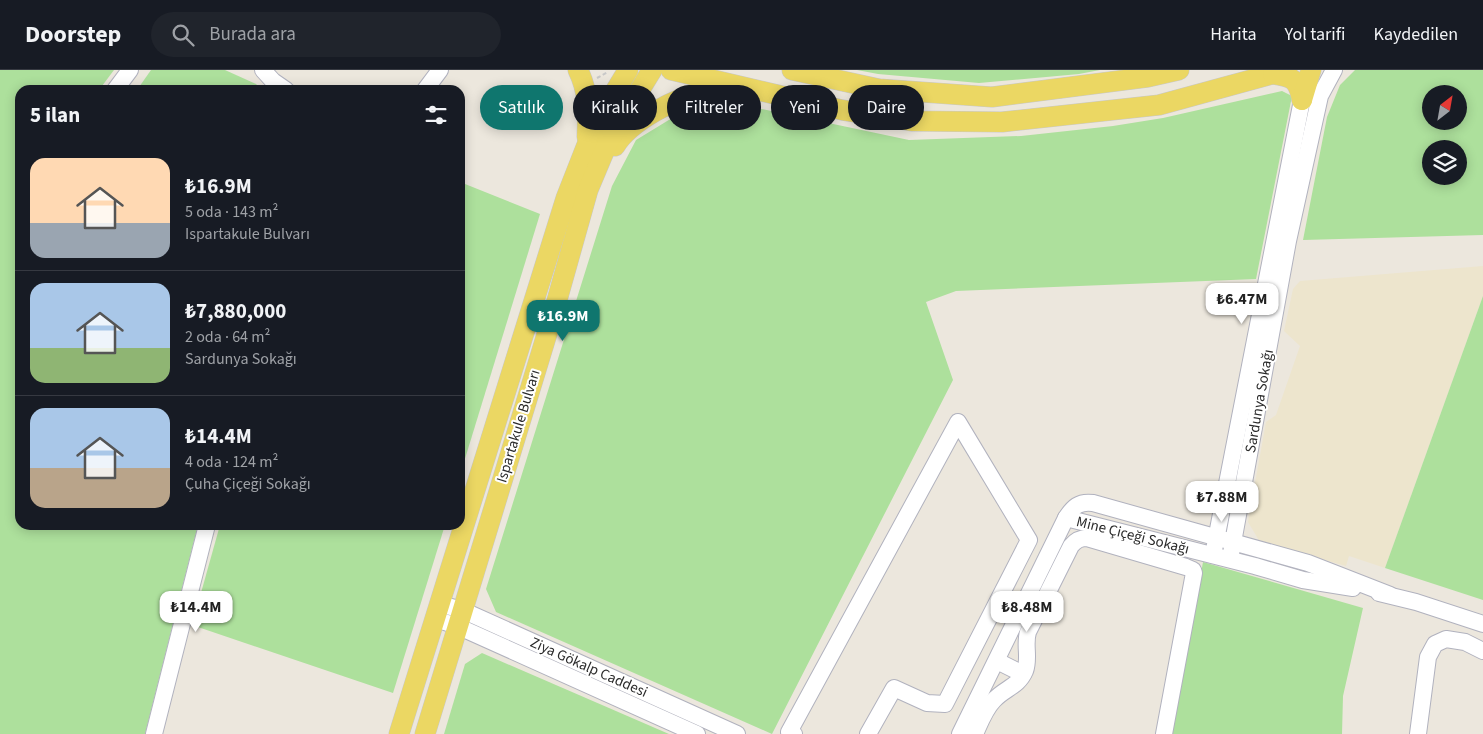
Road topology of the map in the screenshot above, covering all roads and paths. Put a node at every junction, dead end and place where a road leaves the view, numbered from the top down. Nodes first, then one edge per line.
1 (130, 70) edge
2 (263, 70) edge
3 (440, 70) edge
4 (610, 70) edge
5 (628, 70) edge
6 (652, 70) edge
7 (671, 70) edge
8 (792, 70) edge
9 (1179, 70) edge
10 (1312, 70) edge
11 (1334, 70) edge
12 (1280, 72) edge
13 (587, 75) edge
14 (119, 85) edge
15 (280, 85) edge
16 (429, 85) edge
17 (736, 85) edge
18 (761, 91) edge
19 (1302, 100) junction
20 (667, 106) edge
21 (587, 144) junction
22 (588, 190) junction
23 (1276, 267) junction
24 (1066, 518) junction
25 (465, 521) edge
26 (206, 530) edge
27 (462, 530) edge
28 (1216, 538) junction
29 (1233, 542) junction
30 (1213, 555) junction
31 (1230, 560) junction
32 (1390, 595) junction
33 (437, 611) junction
34 (460, 618) junction
35 (1483, 624) edge
36 (1483, 651) edge
37 (997, 661) junction
38 (1023, 674) junction
39 (154, 734) edge
40 (399, 734) edge
41 (424, 734) edge
42 (697, 734) edge
43 (737, 734) edge
44 (794, 734) edge
45 (868, 734) edge
46 (960, 734) edge
47 (975, 734) edge
48 (1164, 734) edge
49 (1418, 734) edge

1 - 14 street
2 - 15 street
3 - 16 street
4 - 13 path
5 - 21 main road, Ispartakule Bulvarı
6 - 22 main road, Ispartakule Bulvarı
7 - 17 main road
8 - 9 main road
10 - 19 main road
11 - 23 street, Sardunya Sokağı
12 - 18 main road
12 - 19 main road
13 - 21 main road
19 - 23 street, Sardunya Sokağı
20 - 22 main road
21 - 25 main road, Ispartakule Bulvarı
22 - 34 main road, Ispartakule Bulvarı
23 - 28 street, Sardunya Sokağı
23 - 29 street, Sardunya Sokağı
24 - 28 street, Mine Çiçeği Sokağı
24 - 30 street, Mine Çiçeği Sokağı
24 - 37 street
26 - 39 street
27 - 33 main road, Ispartakule Bulvarı
28 - 29 street, Mine Çiçeği Sokağı
28 - 30 street, Sardunya Sokağı
29 - 31 street, Sardunya Sokağı
29 - 32 street, Mine Çiçeği Sokağı
30 - 31 street, Mine Çiçeği Sokağı
31 - 32 street, Mine Çiçeği Sokağı
32 - 35 street, Mine Çiçeği Sokağı
33 - 34 street
33 - 40 main road, Ispartakule Bulvarı
34 - 41 main road, Ispartakule Bulvarı
34 - 42 street
34 - 43 street, Ziya Gökalp Caddesi
36 - 49 street
37 - 38 street
37 - 46 street
38 - 47 street
38 - 48 street
44 - 45 street

